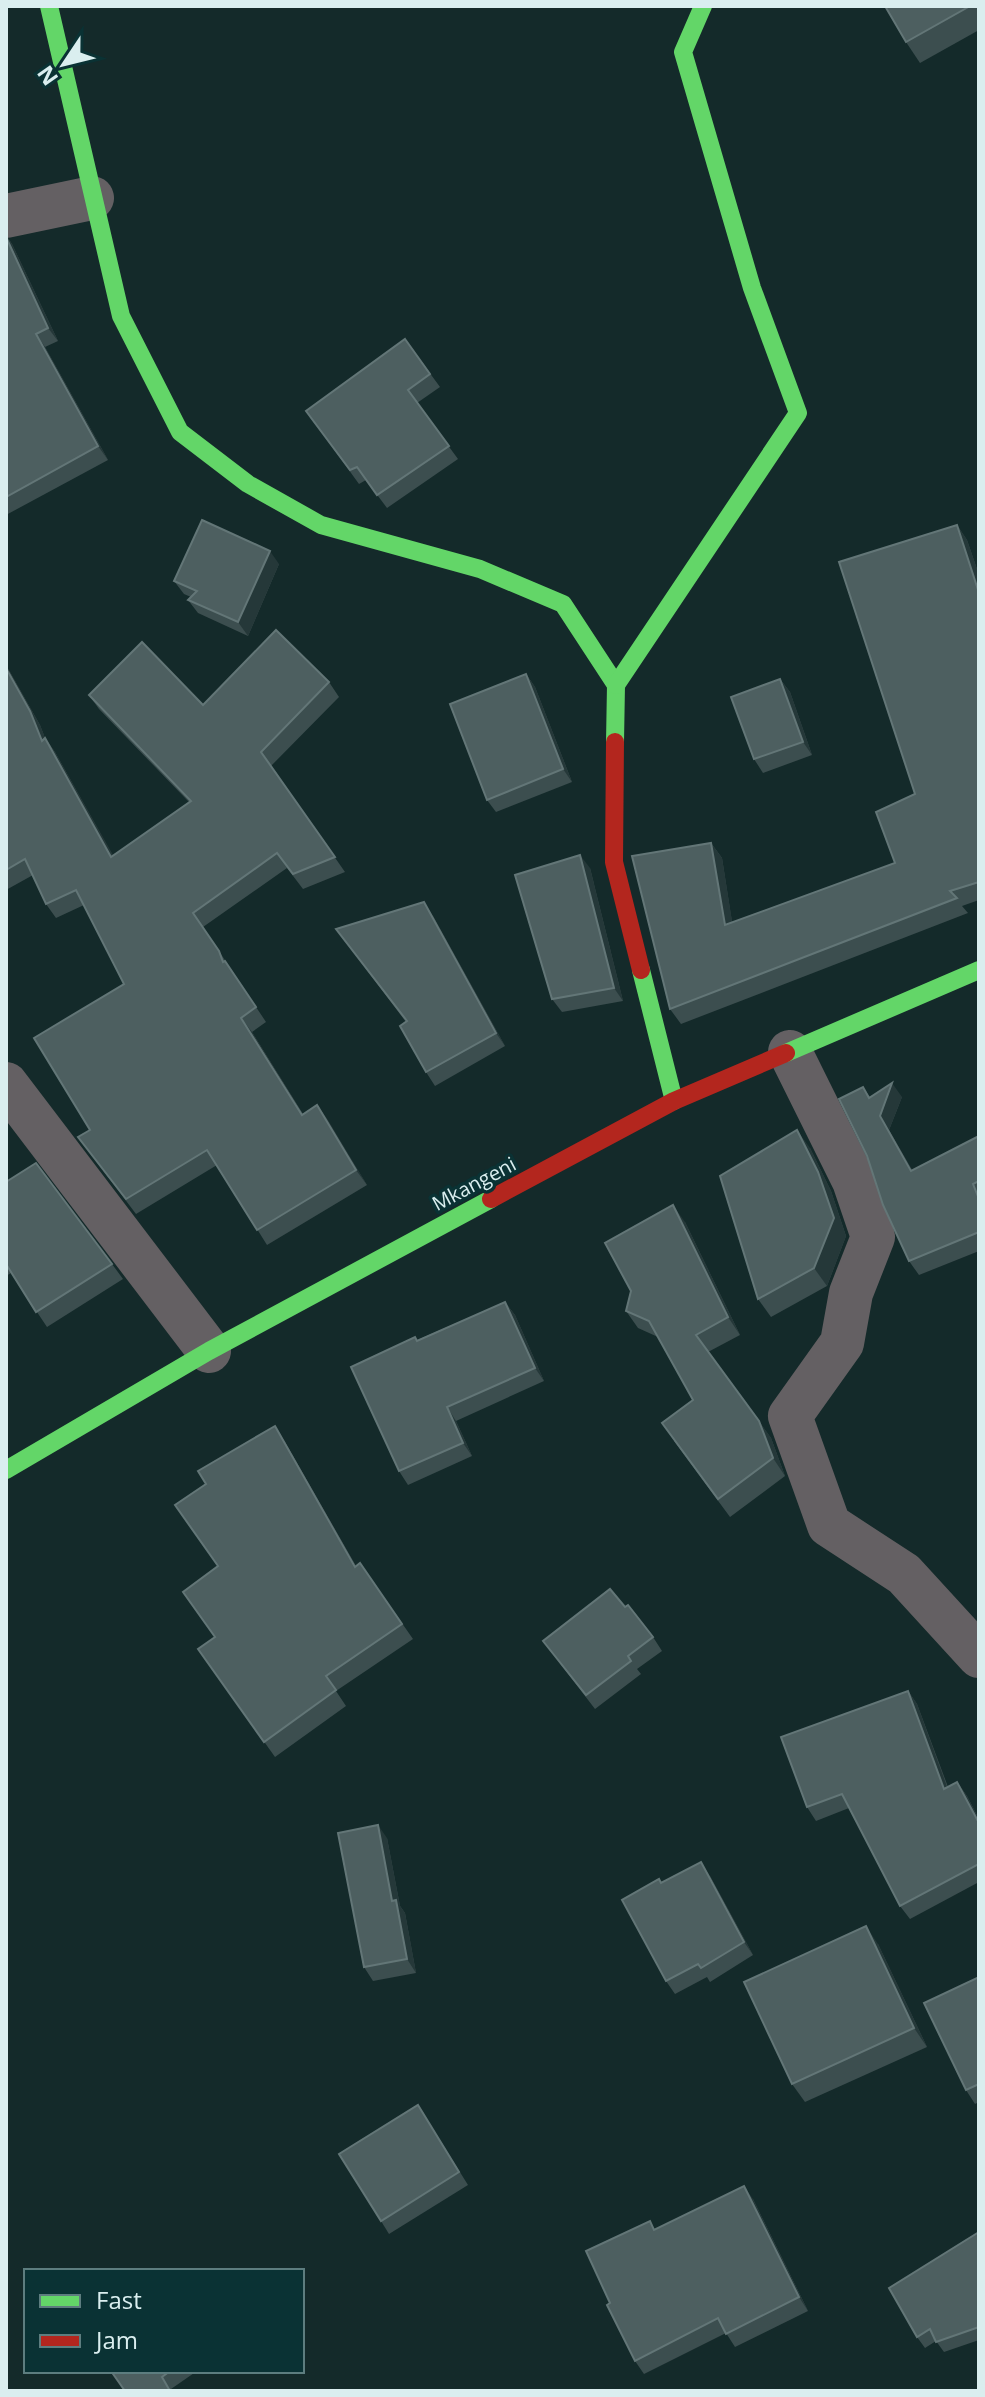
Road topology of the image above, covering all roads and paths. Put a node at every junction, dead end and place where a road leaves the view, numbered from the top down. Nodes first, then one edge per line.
1 (49, 6) edge
2 (703, 6) edge
3 (92, 198) junction
4 (6, 216) edge
5 (616, 685) junction
6 (979, 970) edge
7 (790, 1052) junction
8 (6, 1084) edge
9 (674, 1101) junction
10 (209, 1351) junction
11 (6, 1470) edge
12 (979, 1656) edge

1 - 3 street
2 - 5 street
3 - 4 street
3 - 5 street
5 - 9 street
6 - 7 street, Mkangeni
7 - 9 street, Mkangeni
7 - 12 street
8 - 10 street
9 - 10 street, Mkangeni
10 - 11 street, Mkangeni

